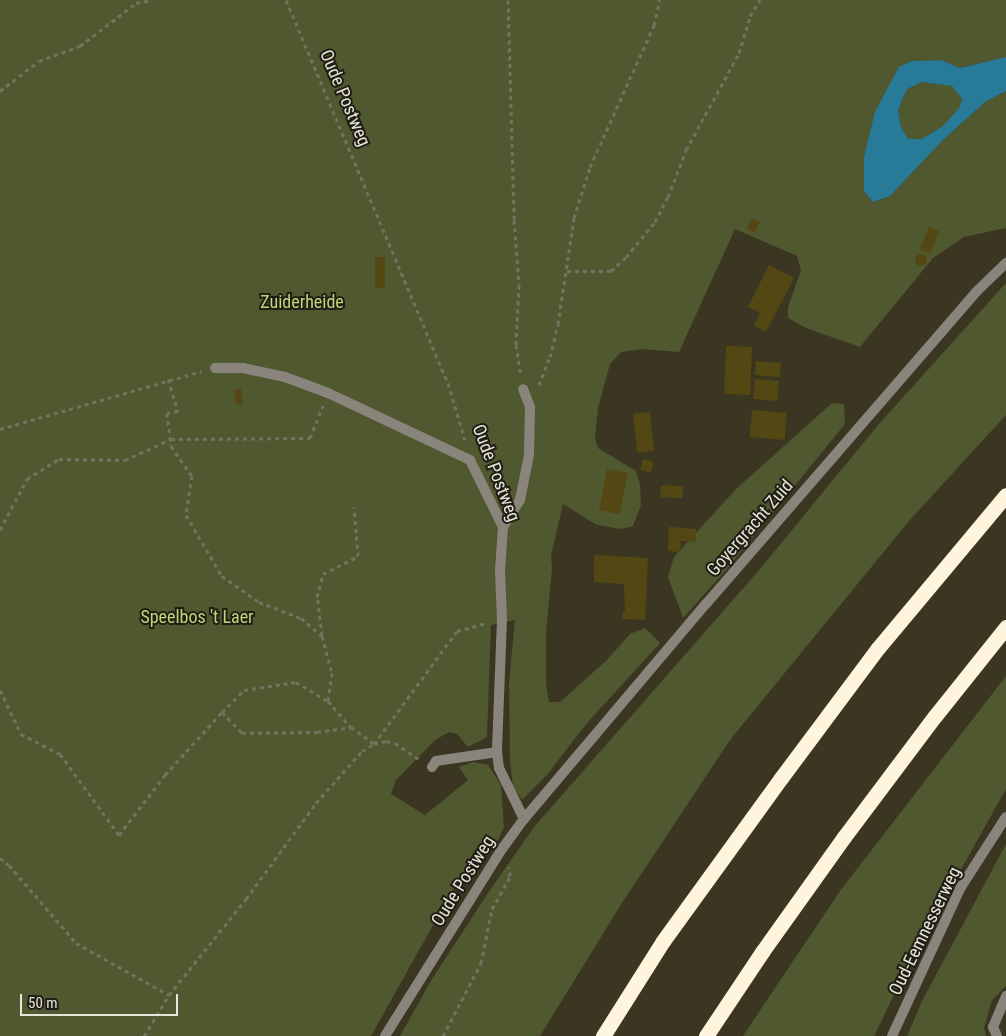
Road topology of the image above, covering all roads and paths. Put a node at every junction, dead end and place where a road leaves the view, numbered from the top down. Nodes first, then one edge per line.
1 (152, 0) edge
2 (286, 0) edge
3 (508, 0) edge
4 (660, 0) edge
5 (760, 0) edge
6 (0, 91) edge
7 (1006, 263) edge
8 (567, 271) junction
9 (215, 368) joint
10 (168, 380) junction
11 (523, 389) joint
12 (328, 394) junction
13 (530, 407) junction
14 (0, 429) edge
15 (171, 439) junction
16 (470, 460) junction
17 (1006, 495) edge
18 (354, 507) dead end
19 (502, 527) junction
20 (0, 530) edge
21 (502, 619) junction
22 (1006, 627) edge
23 (322, 636) junction
24 (0, 690) edge
25 (328, 701) junction
26 (222, 712) junction
27 (351, 727) junction
28 (374, 744) junction
29 (497, 752) junction
30 (432, 767) joint
31 (1006, 817) edge
32 (524, 819) junction
33 (502, 849) junction
34 (0, 858) edge
35 (169, 996) junction
36 (1006, 996) edge
37 (144, 1036) edge
38 (385, 1036) edge
39 (443, 1036) edge
40 (603, 1036) edge
41 (706, 1036) edge
42 (892, 1036) edge
43 (997, 1036) edge

1 - 6 path
2 - 16 path, Oude Postweg
3 - 11 path
4 - 8 path
5 - 8 path
7 - 32 street, Goyergracht Zuid
8 - 13 path
9 - 10 path
9 - 12 street
10 - 14 path
10 - 15 path
11 - 13 street
12 - 15 path
12 - 16 street
13 - 19 street
15 - 20 path
15 - 23 path
16 - 19 street, Oude Postweg
17 - 40 highway
18 - 23 path
19 - 21 street, Oude Postweg
21 - 28 path
21 - 29 street, Oude Postweg
22 - 41 highway
23 - 25 path
24 - 26 path
25 - 26 path
25 - 27 path
26 - 27 path
27 - 28 path
28 - 30 path
28 - 35 path
29 - 30 street
29 - 32 street, Oude Postweg
31 - 42 street, Oud-Eemnesserweg
32 - 33 street, Oude Postweg
33 - 38 street, Oude Postweg
33 - 39 path
34 - 35 path
35 - 37 path
36 - 43 street

